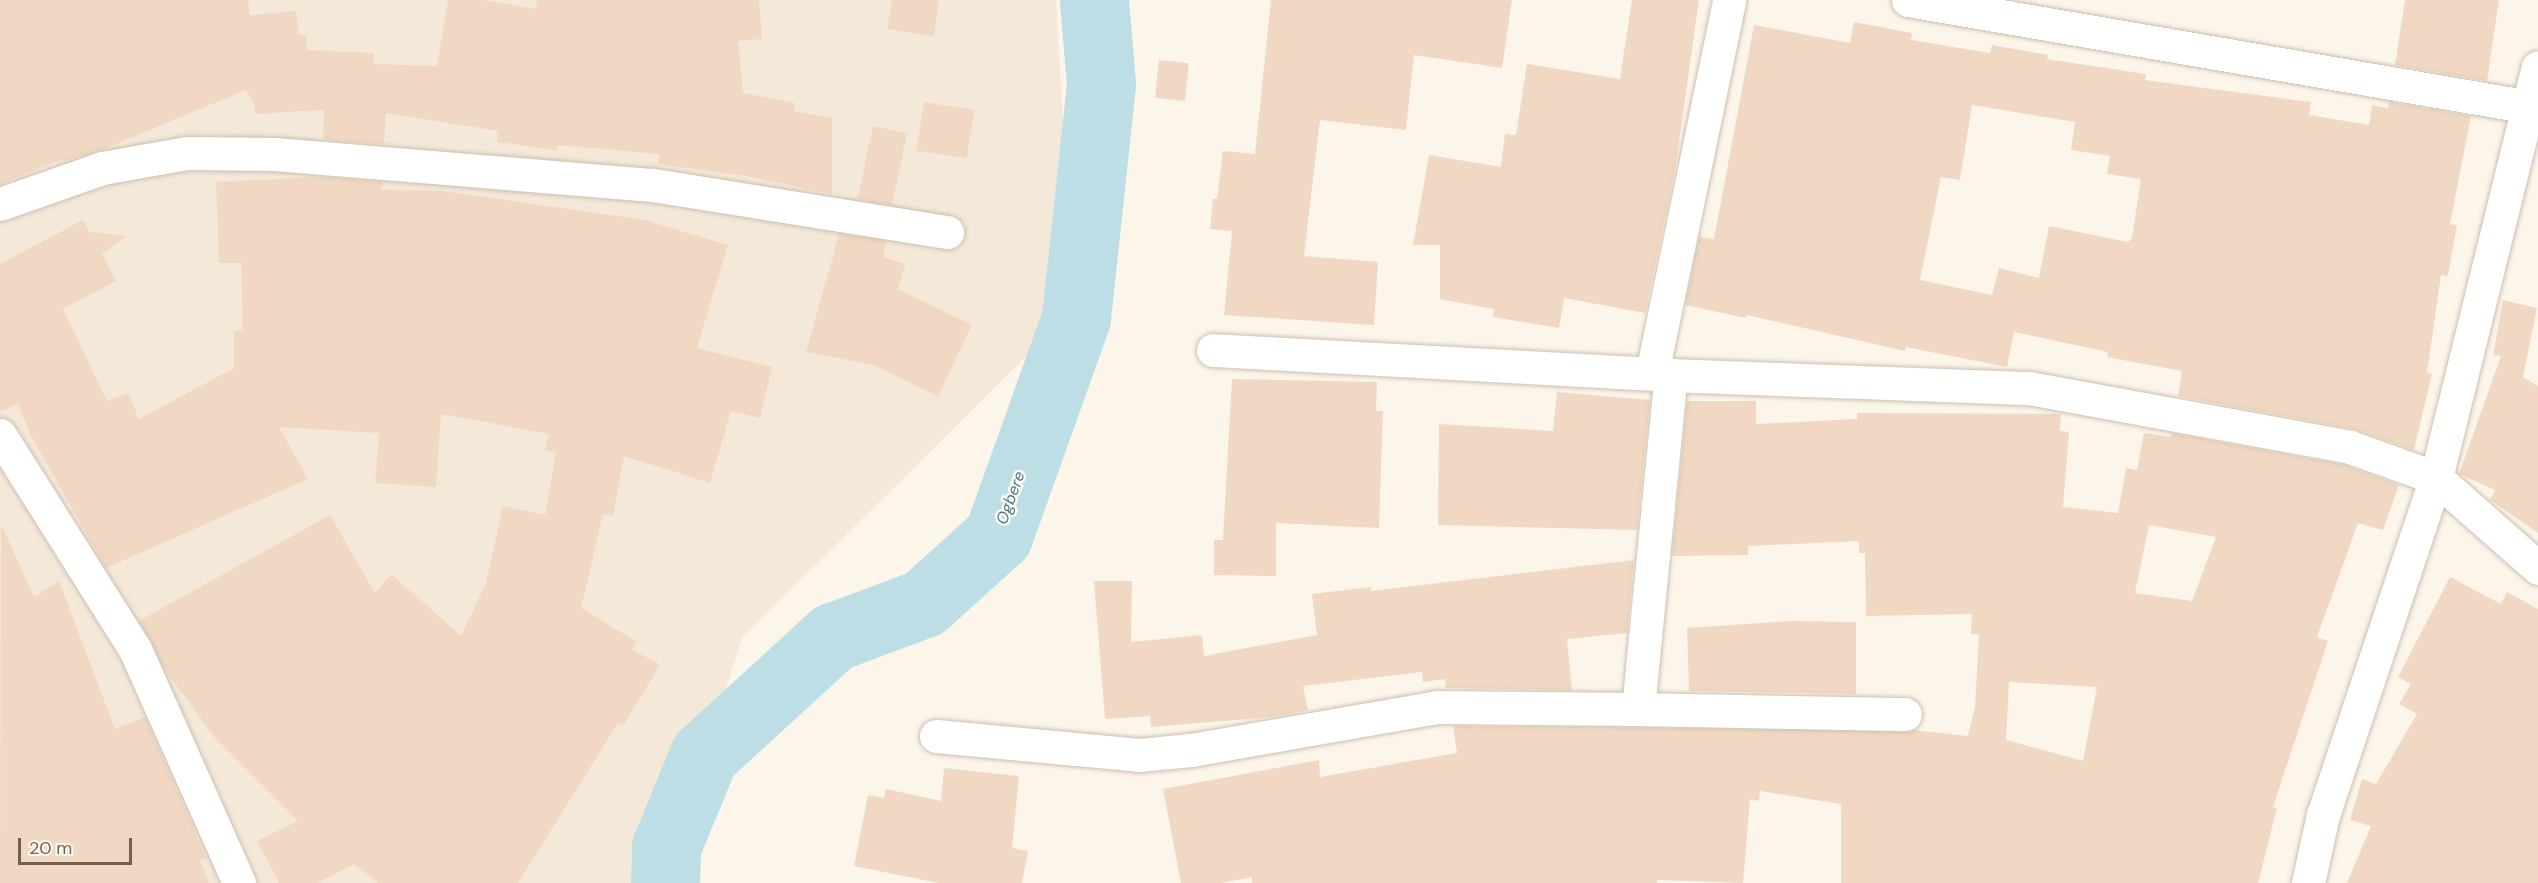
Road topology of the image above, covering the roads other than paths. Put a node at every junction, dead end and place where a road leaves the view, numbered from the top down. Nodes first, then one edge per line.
1 (1730, 0) edge
2 (1908, 0) edge
3 (2538, 67) edge
4 (2532, 119) edge
5 (0, 204) edge
6 (947, 232) dead end
7 (1213, 350) dead end
8 (1661, 374) junction
9 (0, 435) edge
10 (2436, 478) junction
11 (2538, 568) edge
12 (1638, 709) junction
13 (1905, 714) dead end
14 (936, 736) dead end
15 (239, 883) edge
16 (2308, 883) edge

1 - 8 street
2 - 4 street
3 - 4 street
4 - 10 street
5 - 6 street
7 - 8 street
8 - 10 street
8 - 12 street
9 - 15 street
10 - 11 street
10 - 16 street
12 - 13 street
12 - 14 street

